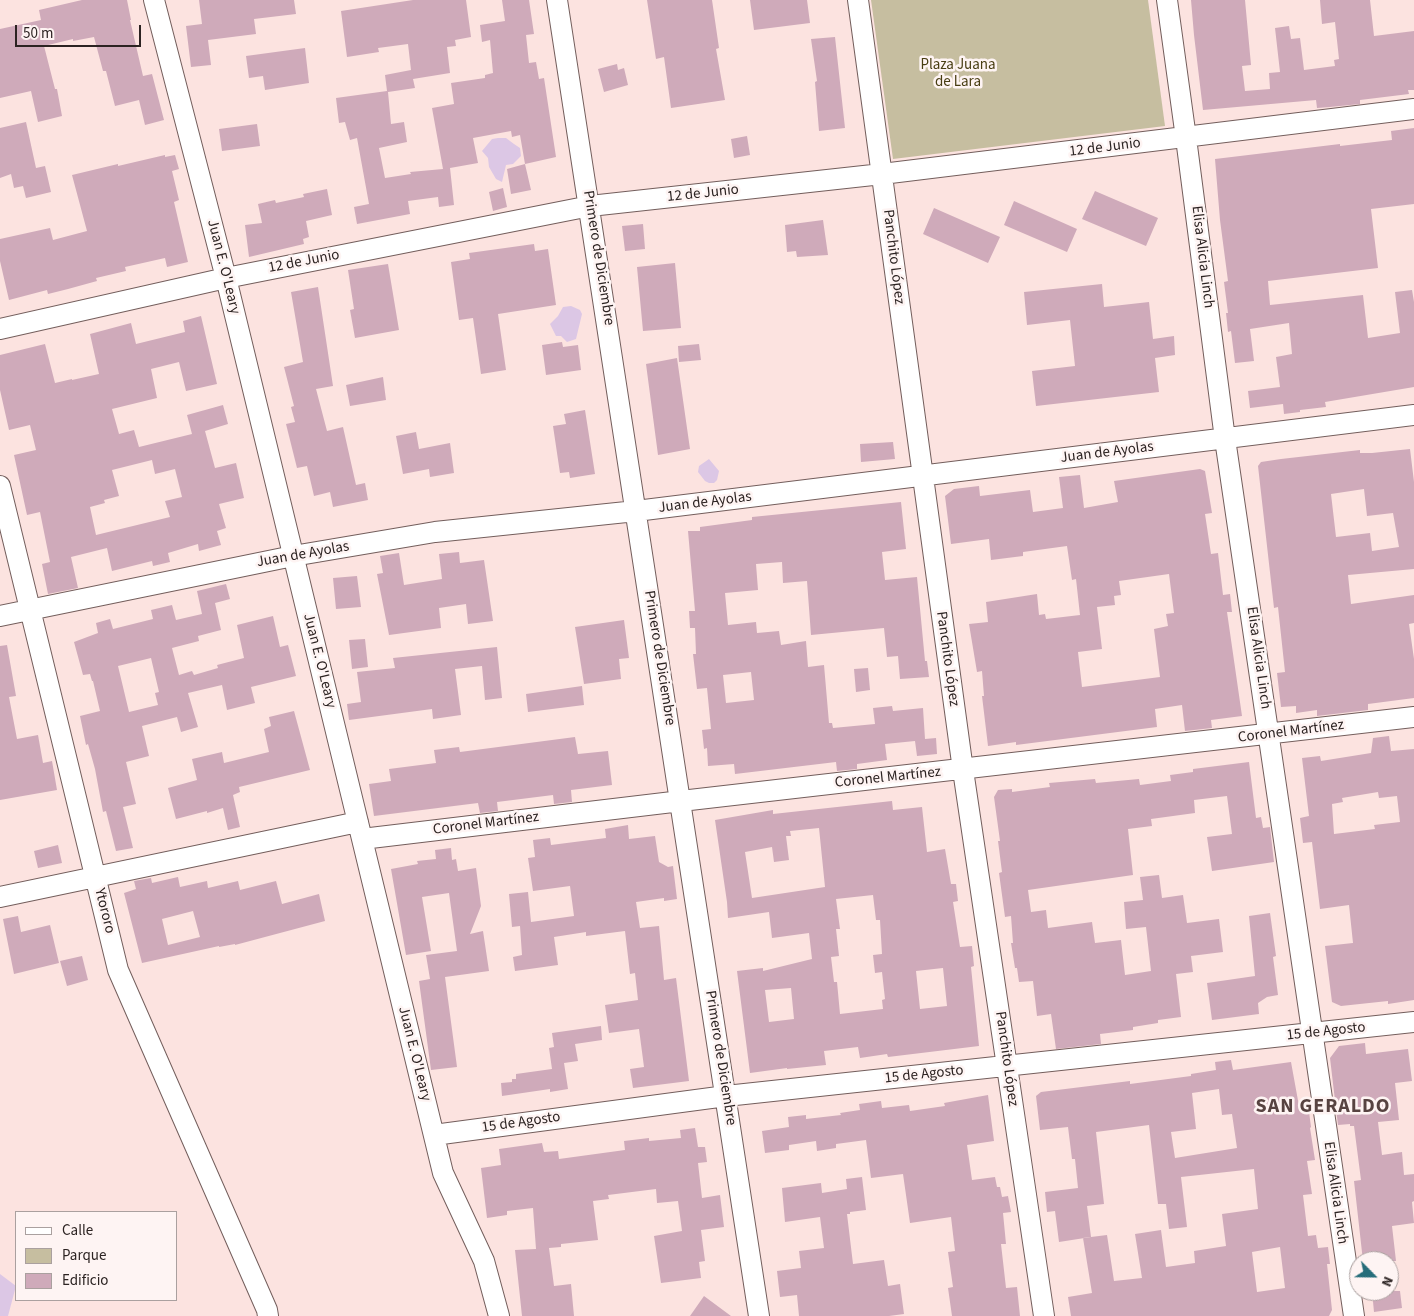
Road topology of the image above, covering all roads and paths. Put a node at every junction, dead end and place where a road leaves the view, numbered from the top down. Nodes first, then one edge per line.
1 (154, 0) edge
2 (557, 0) edge
3 (858, 0) edge
4 (1167, 0) edge
5 (1414, 109) edge
6 (1186, 138) junction
7 (882, 174) junction
8 (590, 206) junction
9 (226, 278) junction
10 (0, 329) edge
11 (1414, 415) edge
12 (1225, 439) junction
13 (922, 476) junction
14 (0, 486) edge
15 (636, 512) junction
16 (293, 556) junction
17 (30, 609) junction
18 (0, 616) edge
19 (1414, 718) edge
20 (1269, 734) junction
21 (963, 770) junction
22 (681, 801) junction
23 (360, 831) junction
24 (95, 877) junction
25 (0, 897) edge
26 (1414, 1022) edge
27 (1312, 1033) junction
28 (1008, 1066) junction
29 (726, 1096) junction
30 (434, 1135) junction
31 (268, 1316) edge
32 (499, 1316) edge
33 (760, 1316) edge
34 (1044, 1316) edge
35 (1354, 1316) edge

1 - 9 street, Juan E. O'Leary
2 - 8 street, Primero de Diciembre
3 - 7 street, Panchito López
4 - 6 street, Elisa Alicia Linch
5 - 6 street, 12 de Junio
6 - 7 street, 12 de Junio
6 - 12 street, Elisa Alicia Linch
7 - 8 street, 12 de Junio
7 - 13 street, Panchito López
8 - 9 street, 12 de Junio
8 - 15 street, Primero de Diciembre
9 - 10 street, 12 de Junio
9 - 16 street, Juan E. O'Leary
11 - 12 street, Juan de Ayolas
12 - 13 street, Juan de Ayolas
12 - 20 street, Elisa Alicia Linch
13 - 15 street, Juan de Ayolas
13 - 21 street, Panchito López
14 - 17 street, Ytororo
15 - 16 street, Juan de Ayolas
15 - 22 street, Primero de Diciembre
16 - 17 street, Juan de Ayolas
16 - 23 street, Juan E. O'Leary
17 - 18 street, Juan de Ayolas
17 - 24 street, Ytororo
19 - 20 street, Coronel Martínez
20 - 21 street, Coronel Martínez
20 - 27 street, Elisa Alicia Linch
21 - 22 street, Coronel Martínez
21 - 28 street, Panchito López
22 - 23 street, Coronel Martínez
22 - 29 street, Primero de Diciembre
23 - 24 street, Coronel Martínez
23 - 30 street, Juan E. O'Leary
24 - 25 street, Coronel Martínez
24 - 31 street, Ytororo
26 - 27 street, 15 de Agosto
27 - 28 street, 15 de Agosto
27 - 35 street, Elisa Alicia Linch
28 - 29 street, 15 de Agosto
28 - 34 street, Panchito López
29 - 30 street, 15 de Agosto
29 - 33 street, Primero de Diciembre
30 - 32 street, Juan E. O'Leary

